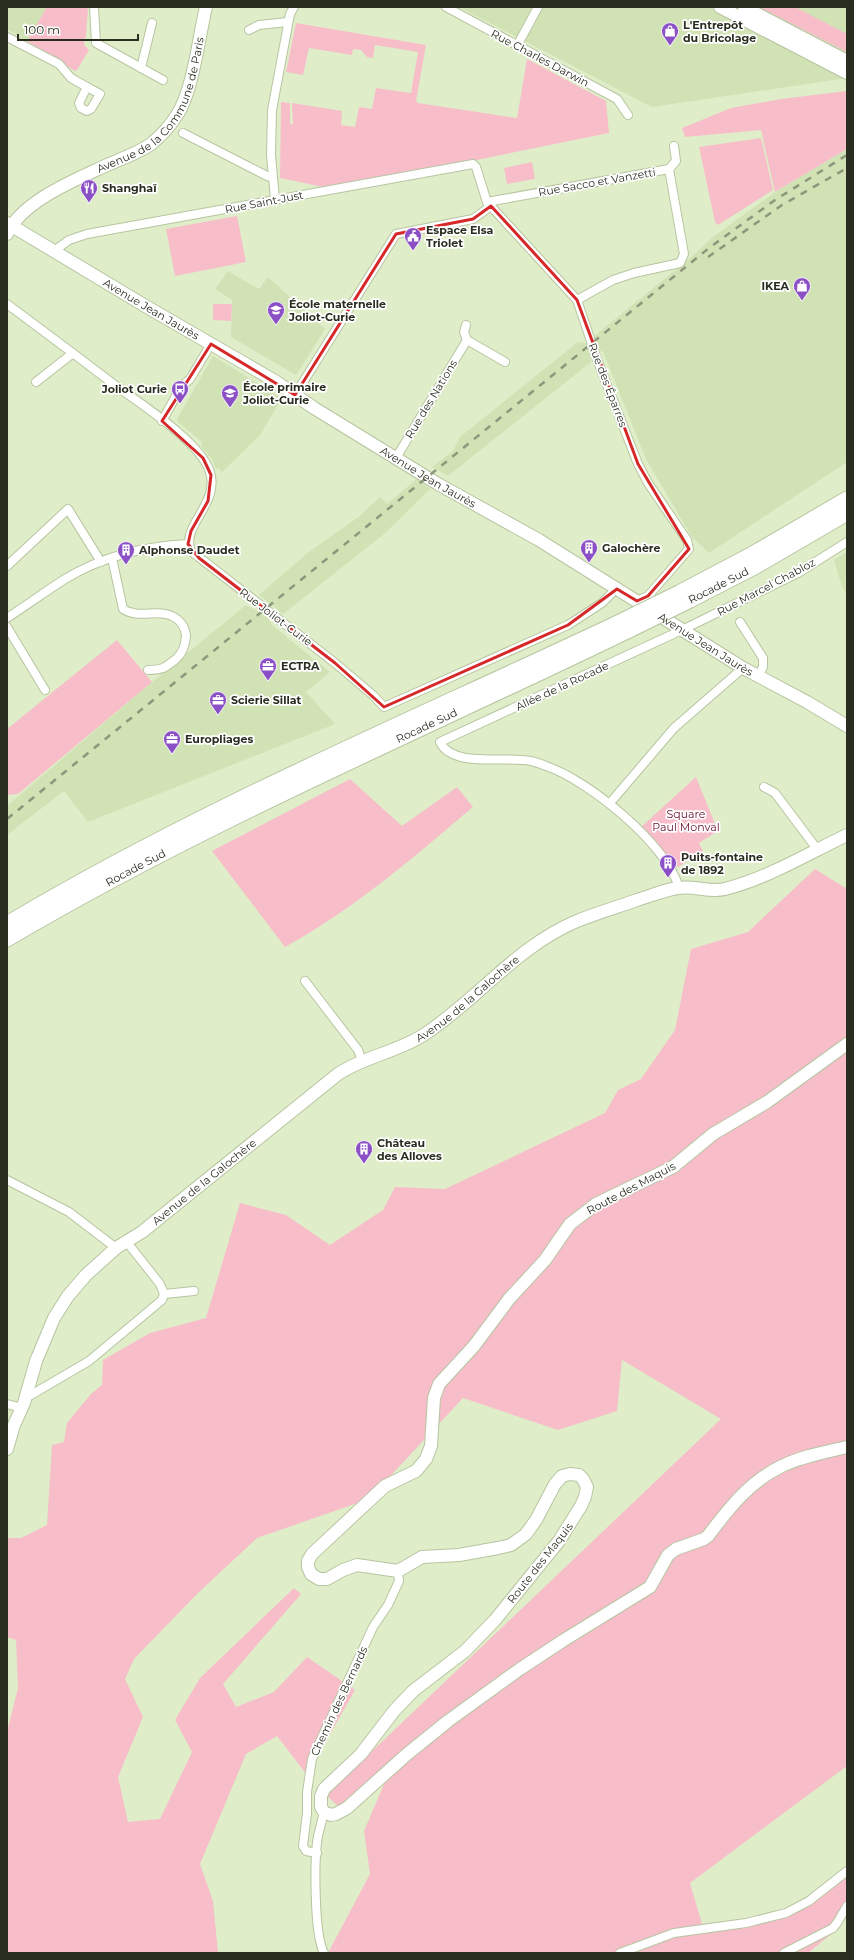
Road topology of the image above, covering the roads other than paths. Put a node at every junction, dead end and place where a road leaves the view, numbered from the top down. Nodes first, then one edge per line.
1 (94, 7) edge
2 (206, 7) edge
3 (294, 7) edge
4 (446, 7) edge
5 (538, 7) edge
6 (720, 7) edge
7 (744, 7) edge
8 (288, 22) junction
9 (152, 23) dead end
10 (250, 30) dead end
11 (7, 37) edge
12 (518, 46) junction
13 (847, 61) edge
14 (142, 68) junction
15 (847, 73) edge
16 (163, 80) dead end
17 (87, 87) dead end
18 (628, 115) dead end
19 (183, 133) dead end
20 (674, 146) dead end
21 (476, 167) joint
22 (669, 169) junction
23 (272, 177) junction
24 (275, 199) junction
25 (489, 204) junction
26 (8, 227) edge
27 (54, 251) junction
28 (577, 300) junction
29 (7, 304) edge
30 (466, 325) dead end
31 (467, 340) junction
32 (211, 344) junction
33 (73, 353) junction
34 (505, 362) dead end
35 (36, 382) dead end
36 (295, 395) junction
37 (162, 421) junction
38 (396, 458) junction
39 (847, 499) edge
40 (847, 513) edge
41 (847, 542) edge
42 (188, 544) junction
43 (112, 558) junction
44 (101, 562) junction
45 (7, 566) edge
46 (616, 589) junction
47 (684, 597) junction
48 (637, 601) junction
49 (7, 618) edge
50 (740, 622) dead end
51 (624, 626) junction
52 (7, 627) edge
53 (684, 629) junction
54 (743, 668) junction
55 (148, 670) dead end
56 (758, 676) junction
57 (46, 690) dead end
58 (847, 726) edge
59 (764, 787) dead end
60 (610, 803) junction
61 (847, 835) edge
62 (817, 849) junction
63 (680, 888) junction
64 (7, 924) edge
65 (7, 939) edge
66 (305, 981) dead end
67 (847, 1044) edge
68 (362, 1061) junction
69 (7, 1180) edge
70 (126, 1241) junction
71 (116, 1248) junction
72 (194, 1291) dead end
73 (164, 1294) junction
74 (26, 1395) junction
75 (7, 1404) edge
76 (22, 1408) junction
77 (847, 1447) edge
78 (7, 1449) edge
79 (398, 1571) junction
80 (324, 1812) junction
81 (317, 1853) junction
82 (847, 1871) edge
83 (847, 1906) edge
84 (324, 1953) edge
85 (620, 1953) edge
86 (784, 1953) edge

1 - 14 street
2 - 26 main road, Avenue de la Commune de Paris
3 - 8 street
4 - 12 street, Rue Charles Darwin
5 - 12 street
6 - 15 main road
7 - 13 main road
8 - 10 street
8 - 23 street
9 - 14 street
11 - 17 street
12 - 18 street, Rue Charles Darwin
14 - 16 street
19 - 23 street
20 - 22 street
21 - 24 street, Rue Saint-Just
21 - 25 street, Rue des Éparres
22 - 25 street, Rue Sacco et Vanzetti
22 - 28 street, Rue Sacco et Vanzetti
23 - 24 street
24 - 27 street, Rue Saint-Just
25 - 28 street, Rue des Éparres
25 - 36 street
26 - 27 main road, Avenue Jean Jaurès
27 - 32 main road, Avenue Jean Jaurès
28 - 48 street, Rue des Éparres
29 - 33 street
30 - 31 street
31 - 34 street
31 - 38 street, Rue des Nations
32 - 36 main road, Avenue Jean Jaurès
32 - 37 street
33 - 35 street
33 - 37 street
36 - 38 main road, Avenue Jean Jaurès
37 - 42 street
38 - 46 main road, Avenue Jean Jaurès
39 - 47 highway, Rocade Sud
40 - 47 highway, Rocade Sud
41 - 53 street, Rue Marcel Chabloz
42 - 43 street
42 - 46 street, Rue Joliot-Curie
43 - 44 street
43 - 55 street
44 - 45 street
44 - 49 street
46 - 48 main road, Avenue Jean Jaurès
47 - 51 highway, Rocade Sud, bridge
48 - 53 main road, Avenue Jean Jaurès
50 - 56 street
51 - 64 highway, Rocade Sud
51 - 65 highway, Rocade Sud
52 - 57 street
53 - 54 main road, Avenue Jean Jaurès
53 - 60 street, Allée de la Rocade
54 - 56 main road, Avenue Jean Jaurès
54 - 60 street
56 - 58 main road, Avenue Jean Jaurès
59 - 62 street
60 - 63 street
61 - 62 main road, Avenue de la Galochère
62 - 63 main road, Avenue de la Galochère
63 - 68 main road, Avenue de la Galochère
66 - 68 street
67 - 79 main road, Route des Maquis
68 - 70 main road, Avenue de la Galochère
69 - 71 street
70 - 71 main road, Avenue de la Galochère
70 - 73 street
71 - 74 main road, Avenue de la Galochère
72 - 73 street
73 - 74 street
74 - 76 main road, Avenue de la Galochère
75 - 76 street
76 - 78 main road, Avenue de la Galochère
77 - 80 main road
79 - 80 main road, Route des Maquis
79 - 81 street, Chemin des Bernards
80 - 81 street
81 - 84 street
82 - 85 street
83 - 86 street

